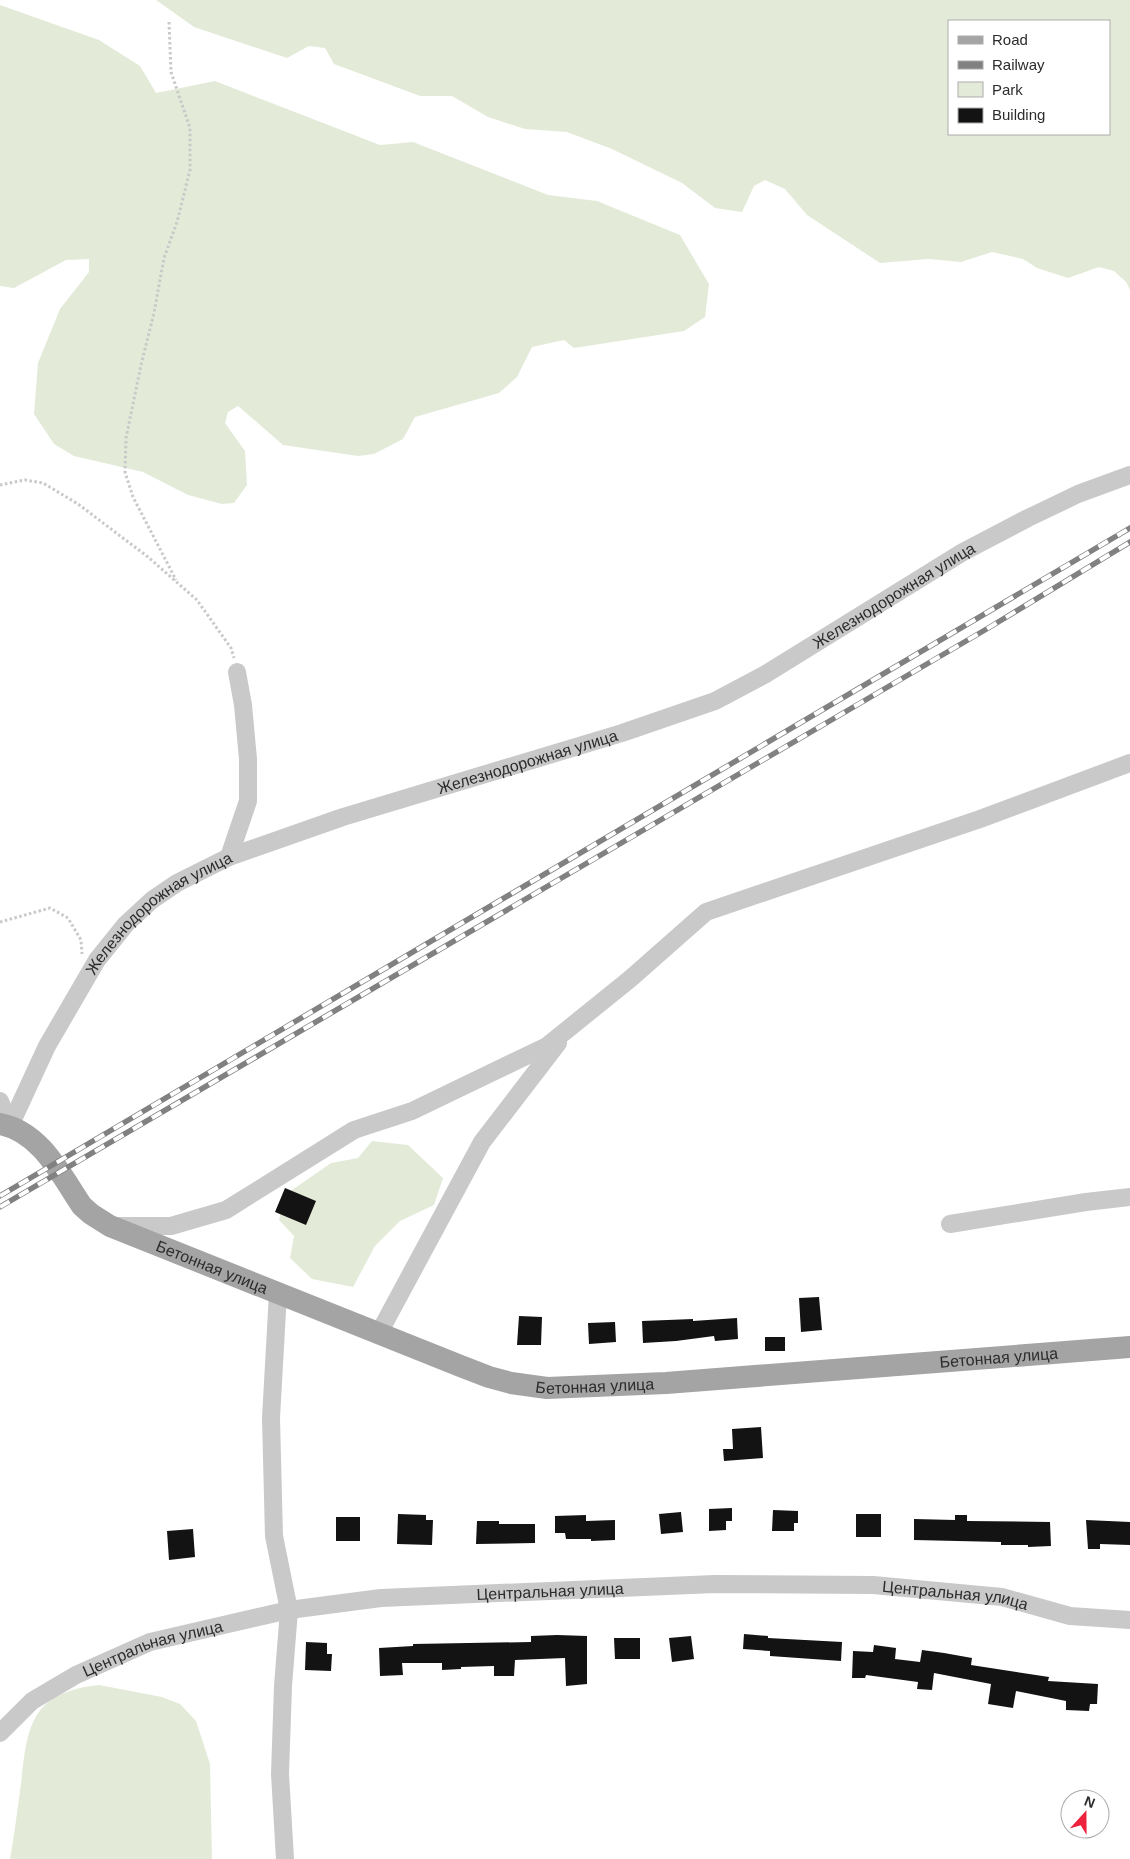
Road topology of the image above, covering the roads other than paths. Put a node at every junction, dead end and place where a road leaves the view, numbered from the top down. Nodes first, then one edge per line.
1 (1130, 475) edge
2 (237, 672) road end
3 (1130, 763) edge
4 (229, 857) junction
5 (569, 1028) junction
6 (0, 1101) edge
7 (5, 1125) edge
8 (1130, 1197) edge
9 (950, 1224) dead end
10 (110, 1226) junction
11 (278, 1293) junction
12 (379, 1333) junction
13 (1130, 1347) edge
14 (289, 1610) junction
15 (1130, 1620) edge
16 (0, 1733) edge
17 (285, 1859) edge

1 - 4 street, Железнодорожная улица
2 - 4 street
3 - 5 street
4 - 7 street, Железнодорожная улица
5 - 10 street
5 - 12 street
6 - 7 street
7 - 10 main road, Бетонная улица
8 - 9 street
10 - 11 main road, Бетонная улица
11 - 12 main road, Бетонная улица
11 - 14 street
12 - 13 main road, Бетонная улица
14 - 15 street, Центральная улица
14 - 16 street, Центральная улица
14 - 17 street

